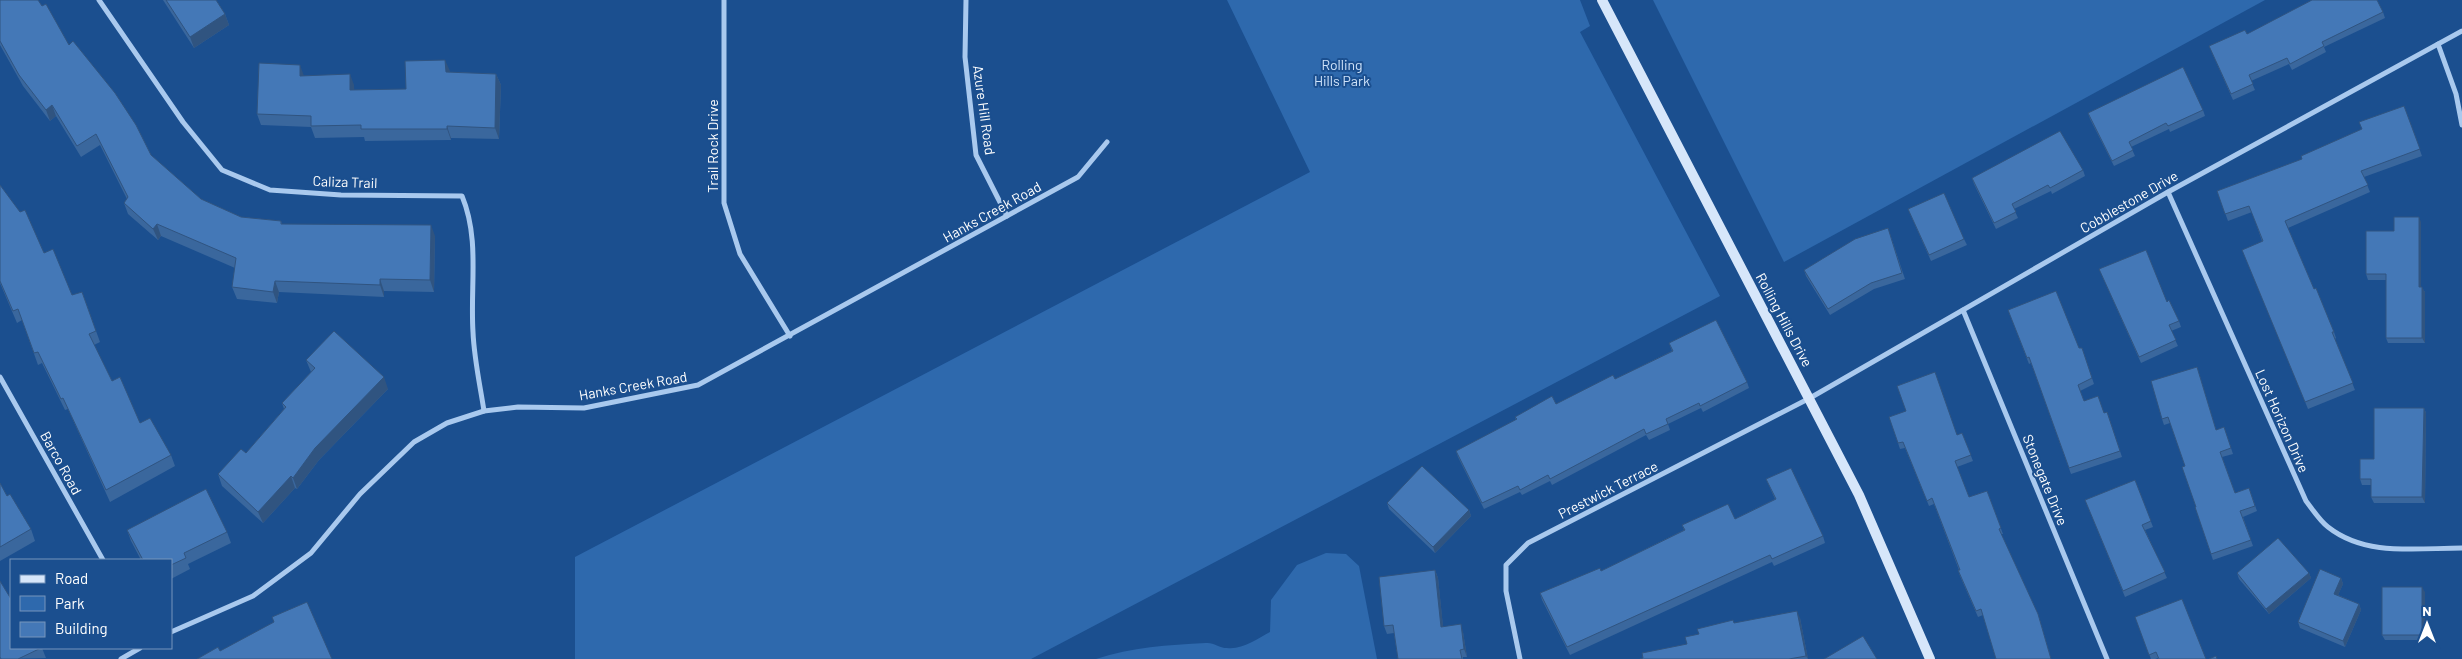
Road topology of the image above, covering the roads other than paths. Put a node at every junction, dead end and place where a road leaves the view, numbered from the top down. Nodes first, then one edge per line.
1 (99, 0) edge
2 (724, 0) edge
3 (966, 0) edge
4 (1602, 0) edge
5 (2462, 31) edge
6 (2438, 44) junction
7 (2462, 125) edge
8 (1107, 142) dead end
9 (2168, 192) junction
10 (1007, 216) junction
11 (1963, 310) junction
12 (790, 336) junction
13 (0, 376) edge
14 (1810, 398) junction
15 (484, 411) junction
16 (2462, 548) edge
17 (103, 559) edge
18 (172, 632) edge
19 (138, 649) edge
20 (121, 659) edge
21 (1520, 659) edge
22 (1930, 659) edge
23 (2107, 659) edge

1 - 15 street, Caliza Trail
2 - 12 street, Trail Rock Drive
3 - 10 street, Azure Hill Road
4 - 14 street, Rolling Hills Drive
5 - 6 street, Cobblestone Drive
6 - 7 street
6 - 9 street, Cobblestone Drive
8 - 10 street, Hanks Creek Road
9 - 11 street, Cobblestone Drive
9 - 16 street, Lost Horizon Drive
10 - 12 street, Hanks Creek Road
11 - 14 street, Cobblestone Drive
11 - 23 street, Stonegate Drive
12 - 15 street, Hanks Creek Road
13 - 17 street, Barco Road
14 - 21 street, Prestwick Terrace
14 - 22 street, Rolling Hills Drive
15 - 18 street, Hanks Creek Road
19 - 20 street

